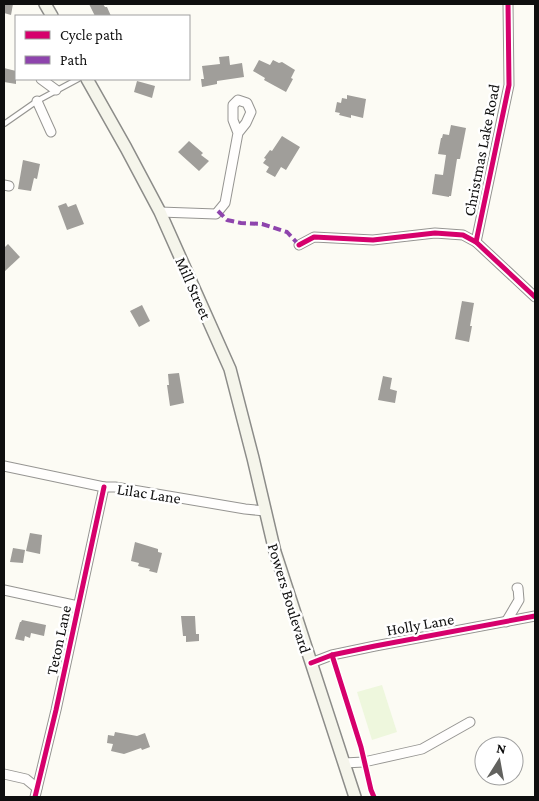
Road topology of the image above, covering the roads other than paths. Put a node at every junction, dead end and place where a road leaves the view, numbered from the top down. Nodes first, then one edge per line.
1 (45, 4) edge
2 (508, 4) edge
3 (51, 15) edge
4 (42, 80) edge
5 (76, 80) edge
6 (88, 80) edge
7 (56, 90) junction
8 (37, 101) junction
9 (4, 124) edge
10 (51, 132) dead end
11 (238, 133) dead end
12 (160, 212) junction
13 (476, 242) junction
14 (299, 245) dead end
15 (535, 298) edge
16 (4, 466) edge
17 (104, 487) junction
18 (265, 511) junction
19 (517, 588) dead end
20 (4, 590) edge
21 (78, 606) junction
22 (535, 616) edge
23 (506, 622) junction
24 (311, 663) junction
25 (470, 722) dead end
26 (344, 763) junction
27 (4, 774) edge
28 (36, 793) edge
29 (355, 797) edge

1 - 3 main road
2 - 13 street, Christmas Lake Road
4 - 7 street
5 - 7 lane
6 - 12 main road, Mill Street
7 - 8 lane
8 - 9 lane
8 - 10 street
11 - 12 street
12 - 18 main road, Mill Street
13 - 14 street
13 - 15 street
16 - 17 street, Lilac Lane
17 - 18 street, Lilac Lane
17 - 21 street, Teton Lane
18 - 24 main road, Powers Boulevard
19 - 23 street
20 - 21 street
21 - 28 street, Teton Lane
22 - 23 street, Holly Lane
23 - 24 street, Holly Lane
24 - 26 main road, Powers Boulevard
25 - 26 street
26 - 29 main road, Powers Boulevard
27 - 28 street

